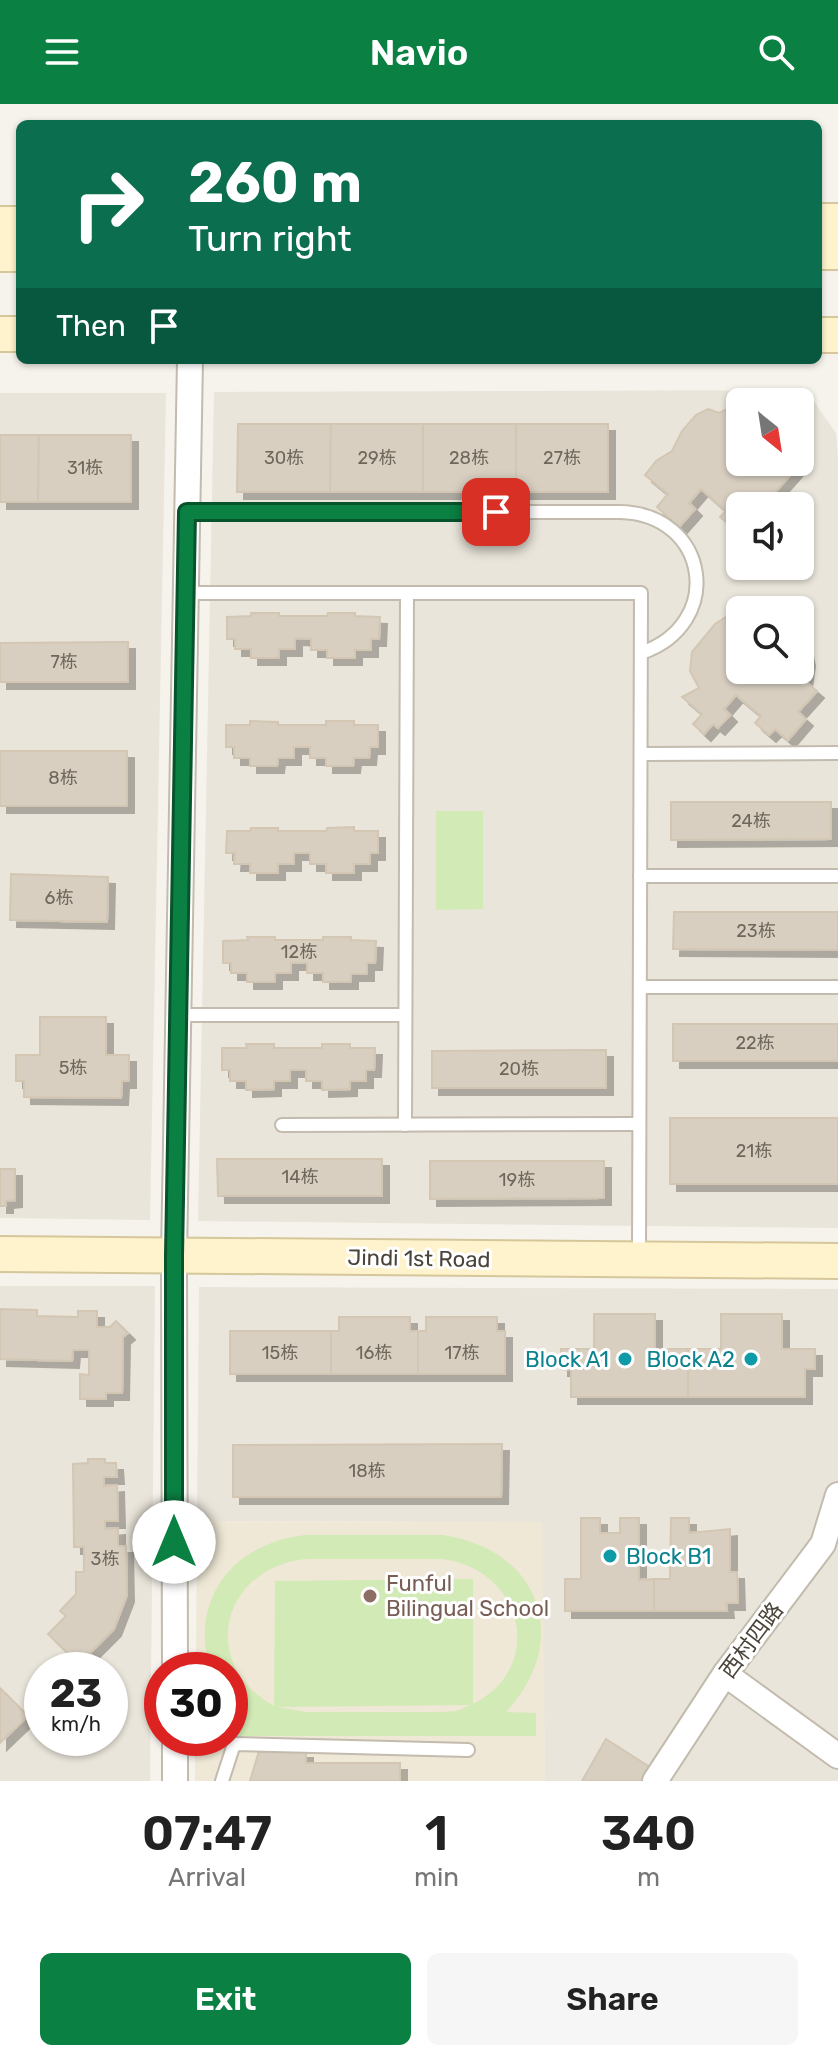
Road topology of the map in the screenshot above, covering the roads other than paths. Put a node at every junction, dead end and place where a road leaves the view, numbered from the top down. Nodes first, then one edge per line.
1 (190, 364) edge
2 (187, 512) junction
3 (185, 593) junction
4 (407, 593) junction
5 (641, 653) junction
6 (838, 753) edge
7 (641, 754) junction
8 (640, 876) junction
9 (838, 876) edge
10 (640, 987) junction
11 (838, 987) edge
12 (178, 1015) junction
13 (405, 1015) junction
14 (639, 1124) junction
15 (282, 1125) dead end
16 (405, 1125) junction
17 (0, 1254) edge
18 (174, 1256) junction
19 (639, 1260) junction
20 (838, 1261) edge
21 (838, 1495) edge
22 (175, 1652) edge
23 (725, 1674) junction
24 (468, 1750) dead end
25 (175, 1756) edge
26 (838, 1756) edge
27 (175, 1781) edge
28 (222, 1781) edge
29 (655, 1781) edge

1 - 2 street
2 - 3 street
2 - 5 lane
3 - 4 lane
3 - 12 street
4 - 5 lane
4 - 13 lane
5 - 7 lane
6 - 7 lane
7 - 8 lane
8 - 9 lane
8 - 10 lane
10 - 11 lane
10 - 14 lane
12 - 13 lane
12 - 18 street
13 - 16 lane
14 - 16 lane
14 - 19 lane
15 - 16 lane
17 - 18 street, Jindi 1st Road
18 - 19 street, Jindi 1st Road
18 - 22 street
19 - 20 street, Jindi 1st Road
21 - 23 street, 西村四路
23 - 26 street
23 - 29 street, 西村四路
24 - 28 lane
25 - 27 street

